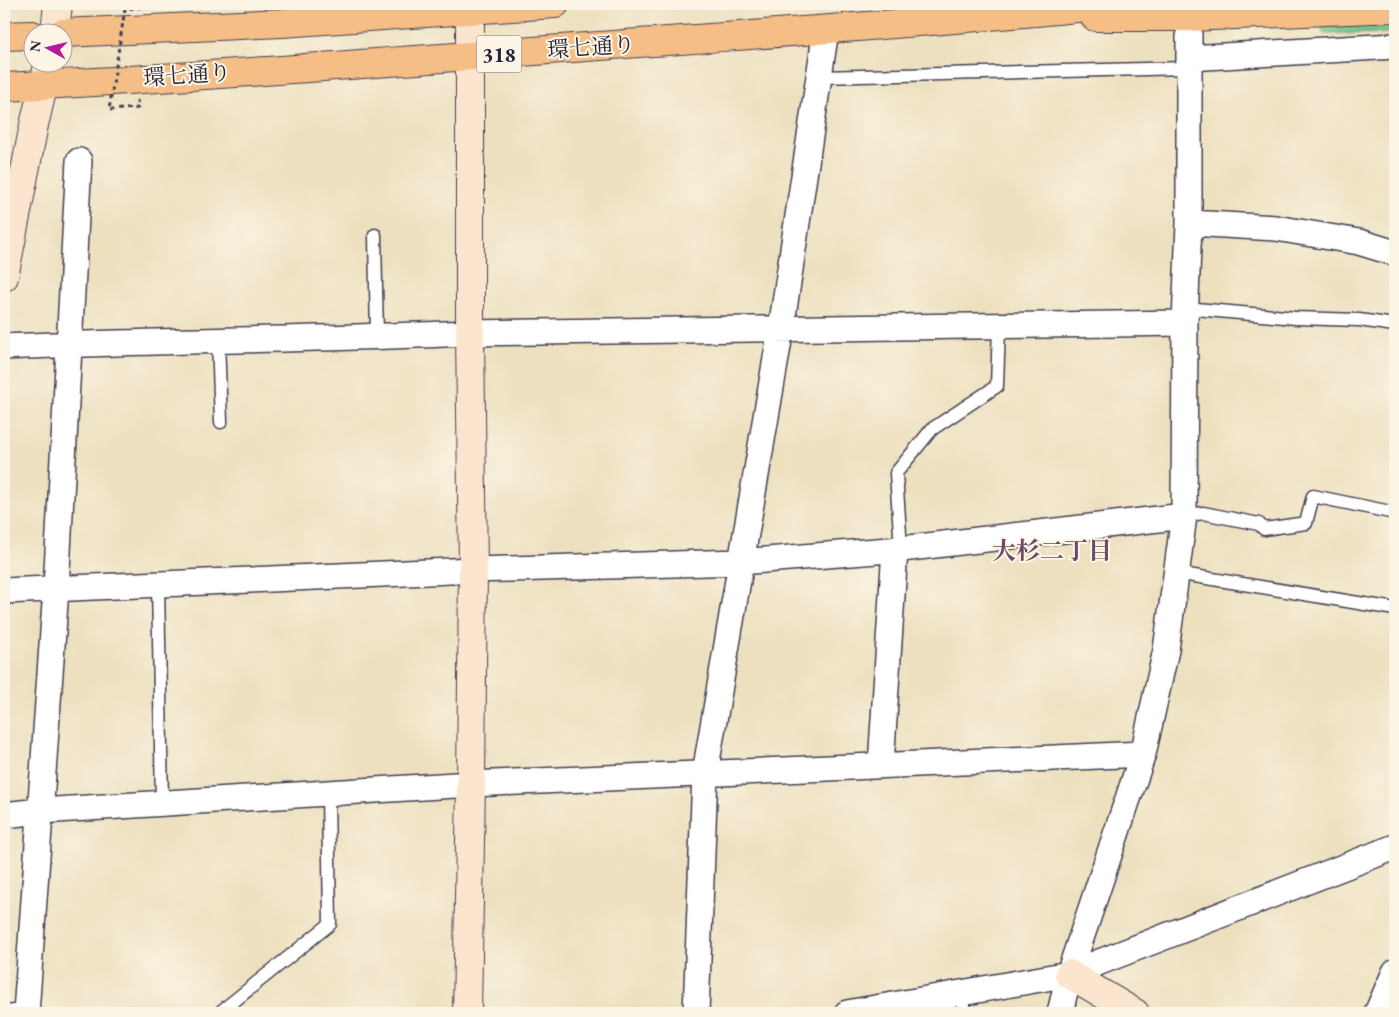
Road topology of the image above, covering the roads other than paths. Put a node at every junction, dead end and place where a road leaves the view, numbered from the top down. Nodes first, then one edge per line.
1 (58, 4) edge
2 (555, 4) edge
3 (1118, 4) edge
4 (470, 7) edge
5 (1395, 8) edge
6 (1189, 10) edge
7 (994, 17) junction
8 (56, 22) edge
9 (826, 30) junction
10 (72, 33) edge
11 (22, 35) edge
12 (4, 36) edge
13 (1395, 46) edge
14 (470, 56) junction
15 (1189, 63) junction
16 (46, 74) edge
17 (818, 77) junction
18 (4, 87) edge
19 (79, 161) dead end
20 (1189, 223) junction
21 (375, 235) dead end
22 (1395, 253) edge
23 (4, 277) edge
24 (1185, 316) junction
25 (1395, 325) edge
26 (999, 326) junction
27 (781, 329) junction
28 (470, 333) junction
29 (377, 337) junction
30 (218, 340) junction
31 (70, 344) junction
32 (4, 347) edge
33 (221, 422) dead end
34 (1395, 512) edge
35 (1184, 516) junction
36 (898, 549) junction
37 (740, 562) junction
38 (474, 570) junction
39 (1176, 573) junction
40 (158, 584) junction
41 (56, 588) junction
42 (4, 591) edge
43 (1395, 609) edge
44 (1143, 754) junction
45 (881, 765) junction
46 (705, 773) junction
47 (471, 784) junction
48 (328, 793) junction
49 (162, 803) junction
50 (40, 810) junction
51 (4, 814) edge
52 (1395, 846) edge
53 (1395, 972) edge
54 (1069, 974) junction
55 (963, 1003) edge
56 (19, 1012) edge
57 (219, 1013) edge
58 (466, 1013) edge
59 (696, 1013) edge
60 (847, 1013) edge
61 (1060, 1013) edge
62 (1135, 1013) edge
63 (1377, 1013) edge

1 - 8 street
2 - 4 main road, 環七通り / 318
3 - 7 main road, 環七通り / 318
4 - 10 main road, 環七通り / 318
4 - 14 street
5 - 6 main road
6 - 7 main road
6 - 15 street
7 - 9 main road, 環七通り / 318
9 - 14 main road, 環七通り / 318
9 - 17 street
11 - 12 main road
13 - 15 street
14 - 16 main road, 環七通り / 318
14 - 28 street
15 - 17 lane
15 - 20 street
16 - 18 main road, 環七通り / 318
16 - 23 street
17 - 27 street
19 - 31 street
20 - 22 street
20 - 24 street
21 - 29 lane
24 - 25 lane
24 - 26 street
24 - 35 street
26 - 27 street
26 - 36 lane
27 - 28 street
27 - 37 street
28 - 29 street
28 - 38 street
29 - 30 street
30 - 31 street
30 - 33 lane
31 - 32 street
31 - 41 street
34 - 35 lane
35 - 36 street
35 - 39 street
36 - 37 street
36 - 45 street
37 - 38 street
37 - 46 street
38 - 40 street
38 - 47 street
39 - 43 lane
39 - 44 street
40 - 41 street
40 - 49 lane
41 - 42 street
41 - 50 street
44 - 45 street
44 - 54 street
45 - 46 street
46 - 47 street
46 - 59 street
47 - 48 street
47 - 58 street
48 - 49 street
48 - 57 lane
49 - 50 street
50 - 51 street
50 - 56 street
52 - 54 street
53 - 63 street
54 - 55 street
54 - 61 street
54 - 62 street
55 - 60 street

